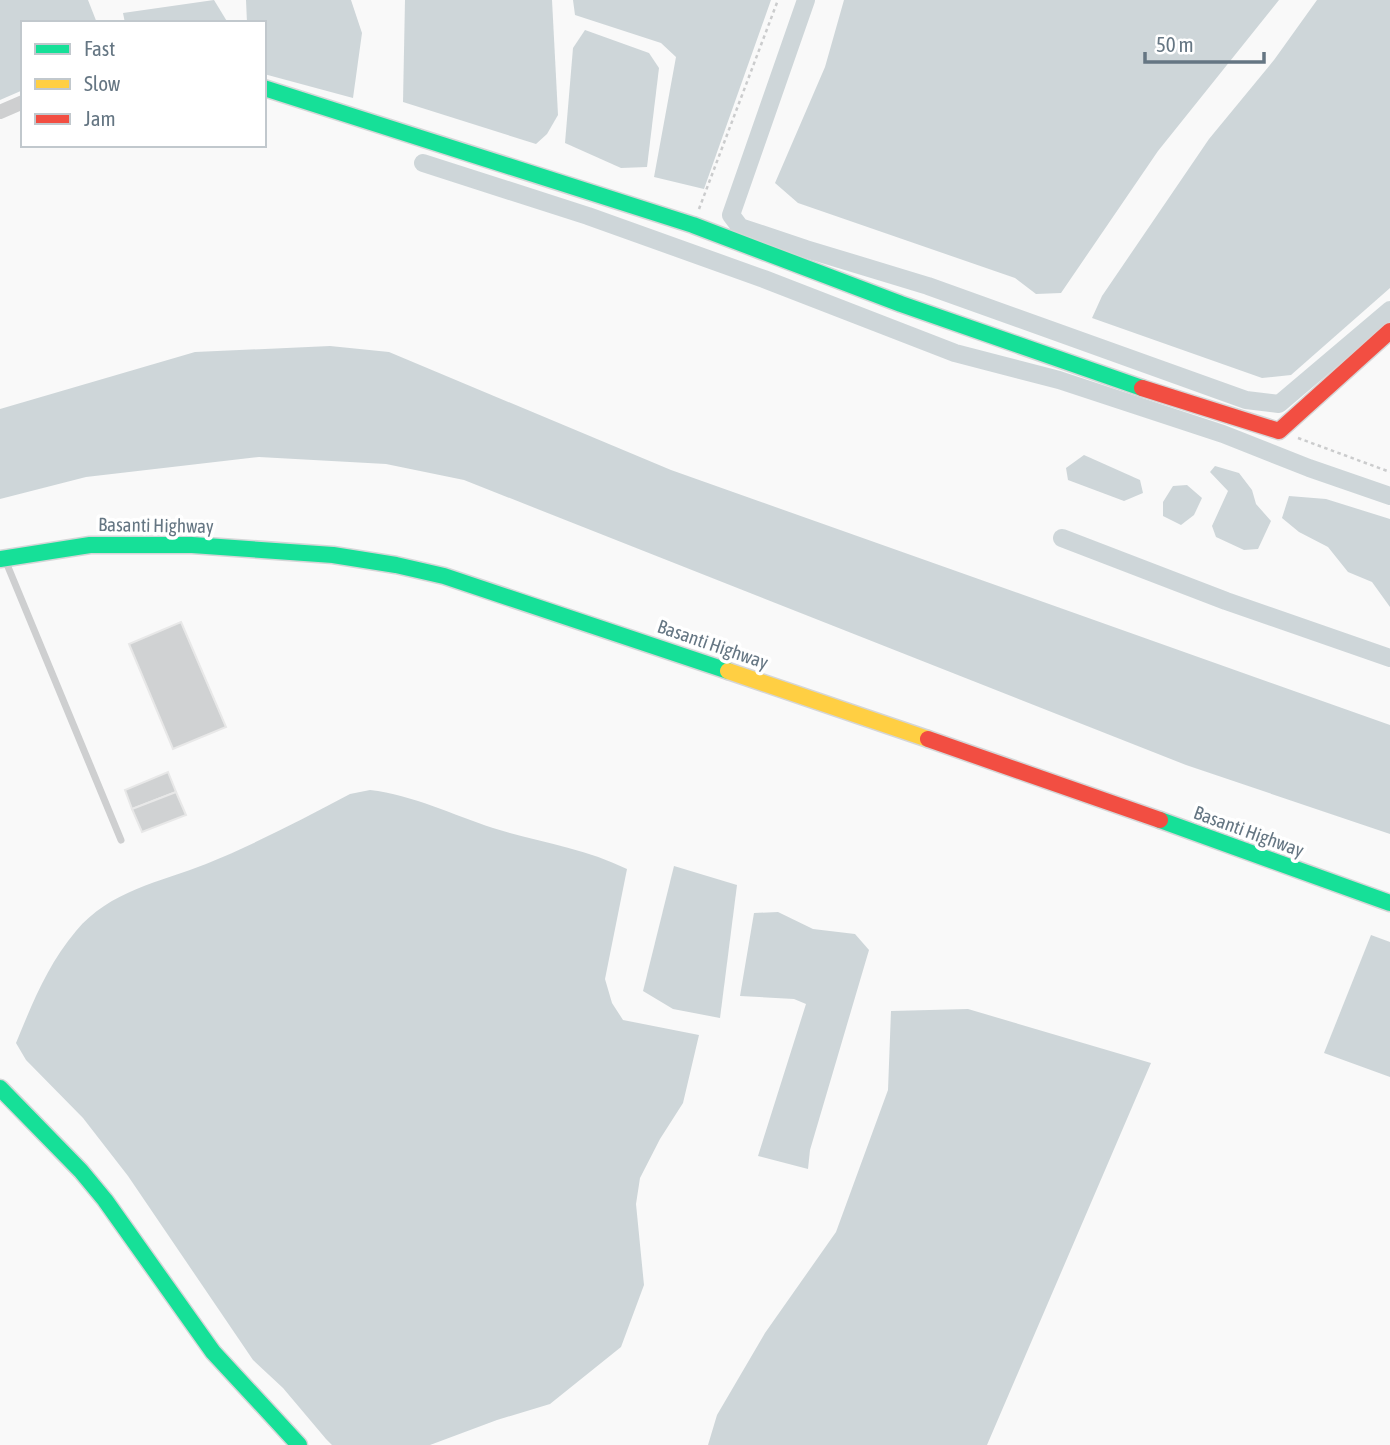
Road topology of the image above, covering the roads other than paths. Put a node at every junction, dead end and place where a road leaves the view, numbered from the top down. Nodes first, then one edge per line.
1 (266, 90) edge
2 (21, 104) edge
3 (0, 111) edge
4 (1390, 331) edge
5 (2, 558) edge
6 (121, 840) dead end
7 (1390, 904) edge
8 (0, 1087) edge
9 (299, 1445) edge

1 - 4 street
2 - 3 street
5 - 6 lane
5 - 7 street, Basanti Highway
8 - 9 street

